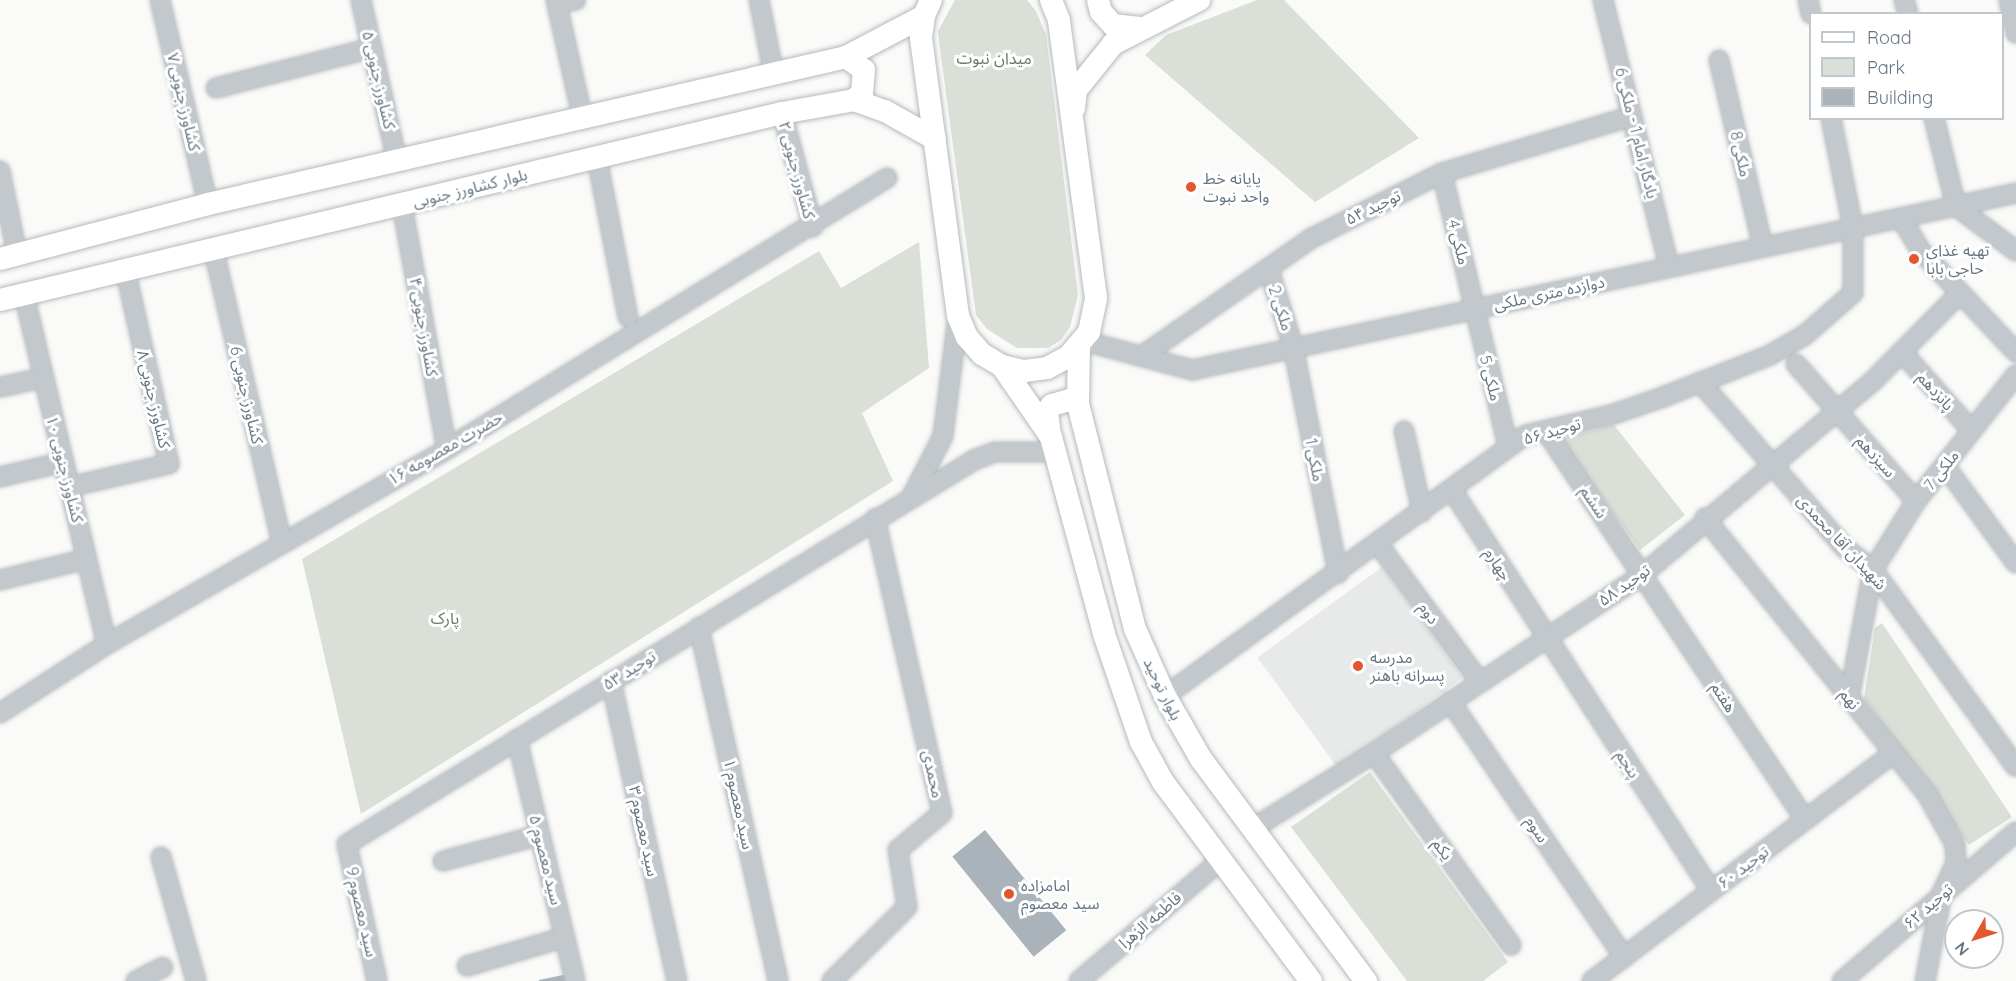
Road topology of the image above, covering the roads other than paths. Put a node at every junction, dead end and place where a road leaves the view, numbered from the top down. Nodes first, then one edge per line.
1 (160, 0) edge
2 (361, 0) edge
3 (576, 0) edge
4 (759, 0) edge
5 (1051, 0) edge
6 (1098, 0) edge
7 (1199, 0) edge
8 (1603, 0) edge
9 (557, 2) edge
10 (2012, 5) edge
11 (928, 8) edge
12 (1140, 28) junction
13 (2016, 33) edge
14 (372, 48) junction
15 (846, 57) junction
16 (1719, 60) dead end
17 (774, 75) junction
18 (216, 88) dead end
19 (854, 100) junction
20 (782, 113) junction
21 (1632, 116) junction
22 (584, 120) junction
23 (1831, 120) edge
24 (1934, 120) edge
25 (1073, 121) junction
26 (935, 139) junction
27 (597, 158) junction
28 (397, 161) junction
29 (0, 171) edge
30 (1442, 173) junction
31 (887, 178) dead end
32 (2016, 193) edge
33 (208, 204) junction
34 (402, 205) junction
35 (1956, 206) junction
36 (1901, 218) junction
37 (813, 227) junction
38 (1853, 228) junction
39 (213, 247) junction
40 (1763, 247) junction
41 (2016, 251) edge
42 (9, 256) edge
43 (1669, 267) junction
44 (125, 269) junction
45 (1269, 270) junction
46 (24, 294) junction
47 (1959, 294) junction
48 (0, 300) edge
49 (1475, 310) junction
50 (958, 316) junction
51 (628, 317) dead end
52 (1081, 344) junction
53 (1293, 346) junction
54 (1902, 352) junction
55 (2016, 352) edge
56 (1142, 356) junction
57 (1796, 364) dead end
58 (1002, 366) junction
59 (2016, 375) edge
60 (43, 378) junction
61 (1701, 382) junction
62 (0, 387) edge
63 (1078, 405) junction
64 (1837, 412) junction
65 (1971, 430) junction
66 (1404, 431) dead end
67 (1546, 431) junction
68 (1053, 445) junction
69 (1508, 446) junction
70 (447, 449) junction
71 (63, 462) junction
72 (1770, 465) junction
73 (1945, 466) junction
74 (0, 477) edge
75 (69, 488) junction
76 (1452, 490) junction
77 (911, 498) junction
78 (1916, 501) junction
79 (1422, 512) junction
80 (1705, 518) junction
81 (875, 519) junction
82 (282, 543) junction
83 (1378, 544) junction
84 (87, 559) junction
85 (2016, 563) edge
86 (1873, 570) junction
87 (1338, 574) junction
88 (1643, 574) junction
89 (0, 580) edge
90 (699, 627) junction
91 (1545, 637) junction
92 (107, 644) junction
93 (611, 681) junction
94 (1480, 682) junction
95 (1165, 696) junction
96 (1849, 698) junction
97 (1450, 701) junction
98 (0, 713) edge
99 (517, 739) junction
100 (1374, 753) junction
101 (1893, 753) junction
102 (2016, 767) edge
103 (1805, 820) junction
104 (1252, 829) junction
105 (2016, 832) edge
106 (540, 835) junction
107 (346, 844) joint
108 (161, 857) dead end
109 (1221, 860) junction
110 (442, 861) dead end
111 (1711, 891) junction
112 (1942, 893) junction
113 (565, 937) junction
114 (1511, 945) dead end
115 (1624, 957) junction
116 (467, 966) dead end
117 (163, 967) dead end
118 (136, 981) edge
119 (196, 981) edge
120 (377, 981) edge
121 (575, 981) edge
122 (677, 981) edge
123 (778, 981) edge
124 (832, 981) edge
125 (1079, 981) edge
126 (1311, 981) edge
127 (1366, 981) edge
128 (1592, 981) edge
129 (1842, 981) edge
130 (1925, 981) edge

1 - 33 street, کشاورز جنوبی ۷
2 - 14 street, کشاورز جنوبی ۵
3 - 9 street
4 - 17 street
5 - 25 main road
6 - 12 main road
7 - 12 main road
8 - 21 street, یادگار امام 1 - ملکی 6
9 - 22 street
10 - 13 street
11 - 15 main road
11 - 26 main road
12 - 25 main road
14 - 18 street
14 - 28 street, کشاورز جنوبی ۵
15 - 17 main road
15 - 19 main road
16 - 40 street, ملکی 8
17 - 22 main road
19 - 20 main road, بلوار کشاورز جنوبی
19 - 26 main road, بلوار کشاورز جنوبی
20 - 27 main road, بلوار کشاورز جنوبی
20 - 37 street, کشاورز جنوبی ۲
21 - 30 street, توحید ۵۴
21 - 43 street, یادگار امام 1 - ملکی 6
22 - 28 main road
23 - 38 street, توحید ۵۶
24 - 35 street
25 - 52 main road
26 - 50 main road
27 - 34 main road, بلوار کشاورز جنوبی
27 - 51 street
28 - 33 main road
29 - 42 street
30 - 45 street, توحید ۵۴
30 - 49 street, ملکی 4
31 - 37 street, حضرت معصومه ۱۶
32 - 35 street, دوازده متری ملکی
33 - 42 main road
34 - 39 main road, بلوار کشاورز جنوبی
34 - 70 street, کشاورز جنوبی ۴
35 - 36 street, دوازده متری ملکی
35 - 41 street
36 - 38 street, دوازده متری ملکی
36 - 47 street
37 - 70 street, حضرت معصومه ۱۶
38 - 40 street, دوازده متری ملکی
38 - 61 street, توحید ۵۶
39 - 44 main road, بلوار کشاورز جنوبی
39 - 82 street, کشاورز جنوبی 6
40 - 43 street, دوازده متری ملکی
43 - 49 street, دوازده متری ملکی
44 - 46 main road, بلوار کشاورز جنوبی
44 - 75 street, کشاورز جنوبی ۸
45 - 53 street, ملکی 2
45 - 56 street, توحید ۵۴
46 - 48 main road, بلوار کشاورز جنوبی
46 - 60 street, کشاورز جنوبی ۱۰
47 - 54 street, توحید ۵۸
47 - 55 street
49 - 53 street, دوازده متری ملکی
49 - 69 street, ملکی 5
50 - 58 main road
50 - 77 street
52 - 56 street, دوازده متری ملکی
52 - 58 main road
52 - 63 main road, بلوار توحید
53 - 56 street, دوازده متری ملکی
53 - 87 street, ملکی 1
54 - 64 street, توحید ۵۸
54 - 65 street, پانزدهم
57 - 64 street, سیزدهم
58 - 68 main road
59 - 65 street, ملکی 7
60 - 62 street
60 - 71 street, کشاورز جنوبی ۱۰
61 - 67 street, توحید ۵۶
61 - 72 street, شهیدان آقا محمدی
63 - 68 main road
63 - 95 main road, بلوار توحید
64 - 72 street, توحید ۵۸
64 - 78 street, سیزدهم
65 - 73 street, ملکی 7
66 - 79 street
67 - 69 street, توحید ۵۶
67 - 88 street, ششم
68 - 77 street, توحید ۵۳
68 - 109 main road
69 - 76 street, توحید ۵۶
70 - 82 street, حضرت معصومه ۱۶
71 - 74 street
71 - 75 street, کشاورز جنوبی ۱۰
72 - 80 street, توحید ۵۸
72 - 86 street, شهیدان آقا محمدی
73 - 78 street, ملکی 7
73 - 85 street
75 - 84 street, کشاورز جنوبی ۱۰
76 - 79 street, توحید ۵۶
76 - 91 street, چهارم
77 - 81 street, توحید ۵۳
78 - 86 street, ملکی 7
79 - 83 street, توحید ۵۶
80 - 88 street, توحید ۵۸
80 - 96 street, نهم
81 - 90 street, توحید ۵۳
81 - 124 street, محمدی
82 - 92 street, حضرت معصومه ۱۶
83 - 87 street, توحید ۵۶
83 - 94 street, دوم
84 - 89 street
84 - 92 street, کشاورز جنوبی ۱۰
86 - 96 street
86 - 102 street, شهیدان آقا محمدی
87 - 95 street, توحید ۵۶
88 - 91 street, توحید ۵۸
88 - 103 street, هفتم
90 - 93 street, توحید ۵۳
90 - 123 street, سید معصوم ۱
91 - 94 street, توحید ۵۸
91 - 111 street, پنجم
92 - 98 street, حضرت معصومه ۱۶
93 - 99 street, توحید ۵۳
93 - 122 street, سید معصوم ۳
94 - 97 street, توحید ۵۸
95 - 104 main road, بلوار توحید
96 - 101 street, نهم
97 - 100 street, توحید ۵۸
97 - 115 street, سوم
99 - 106 street, سید معصوم ۵
99 - 107 street, توحید ۵۳
100 - 104 street, توحید ۵۸
100 - 114 street, یکم
101 - 103 street, توحید ۶۰
101 - 112 street, نهم
103 - 111 street, توحید ۶۰
104 - 127 main road, بلوار توحید
105 - 112 street, توحید ۶۲
106 - 110 street
106 - 113 street, سید معصوم ۵
107 - 120 street, سید معصوم 9
108 - 119 street
109 - 125 street, فاطمه الزهرا
109 - 126 main road
111 - 115 street, توحید ۶۰
112 - 129 street, توحید ۶۲
112 - 130 street
113 - 116 street
113 - 121 street, سید معصوم ۵
115 - 128 street, توحید ۶۰
117 - 118 street

